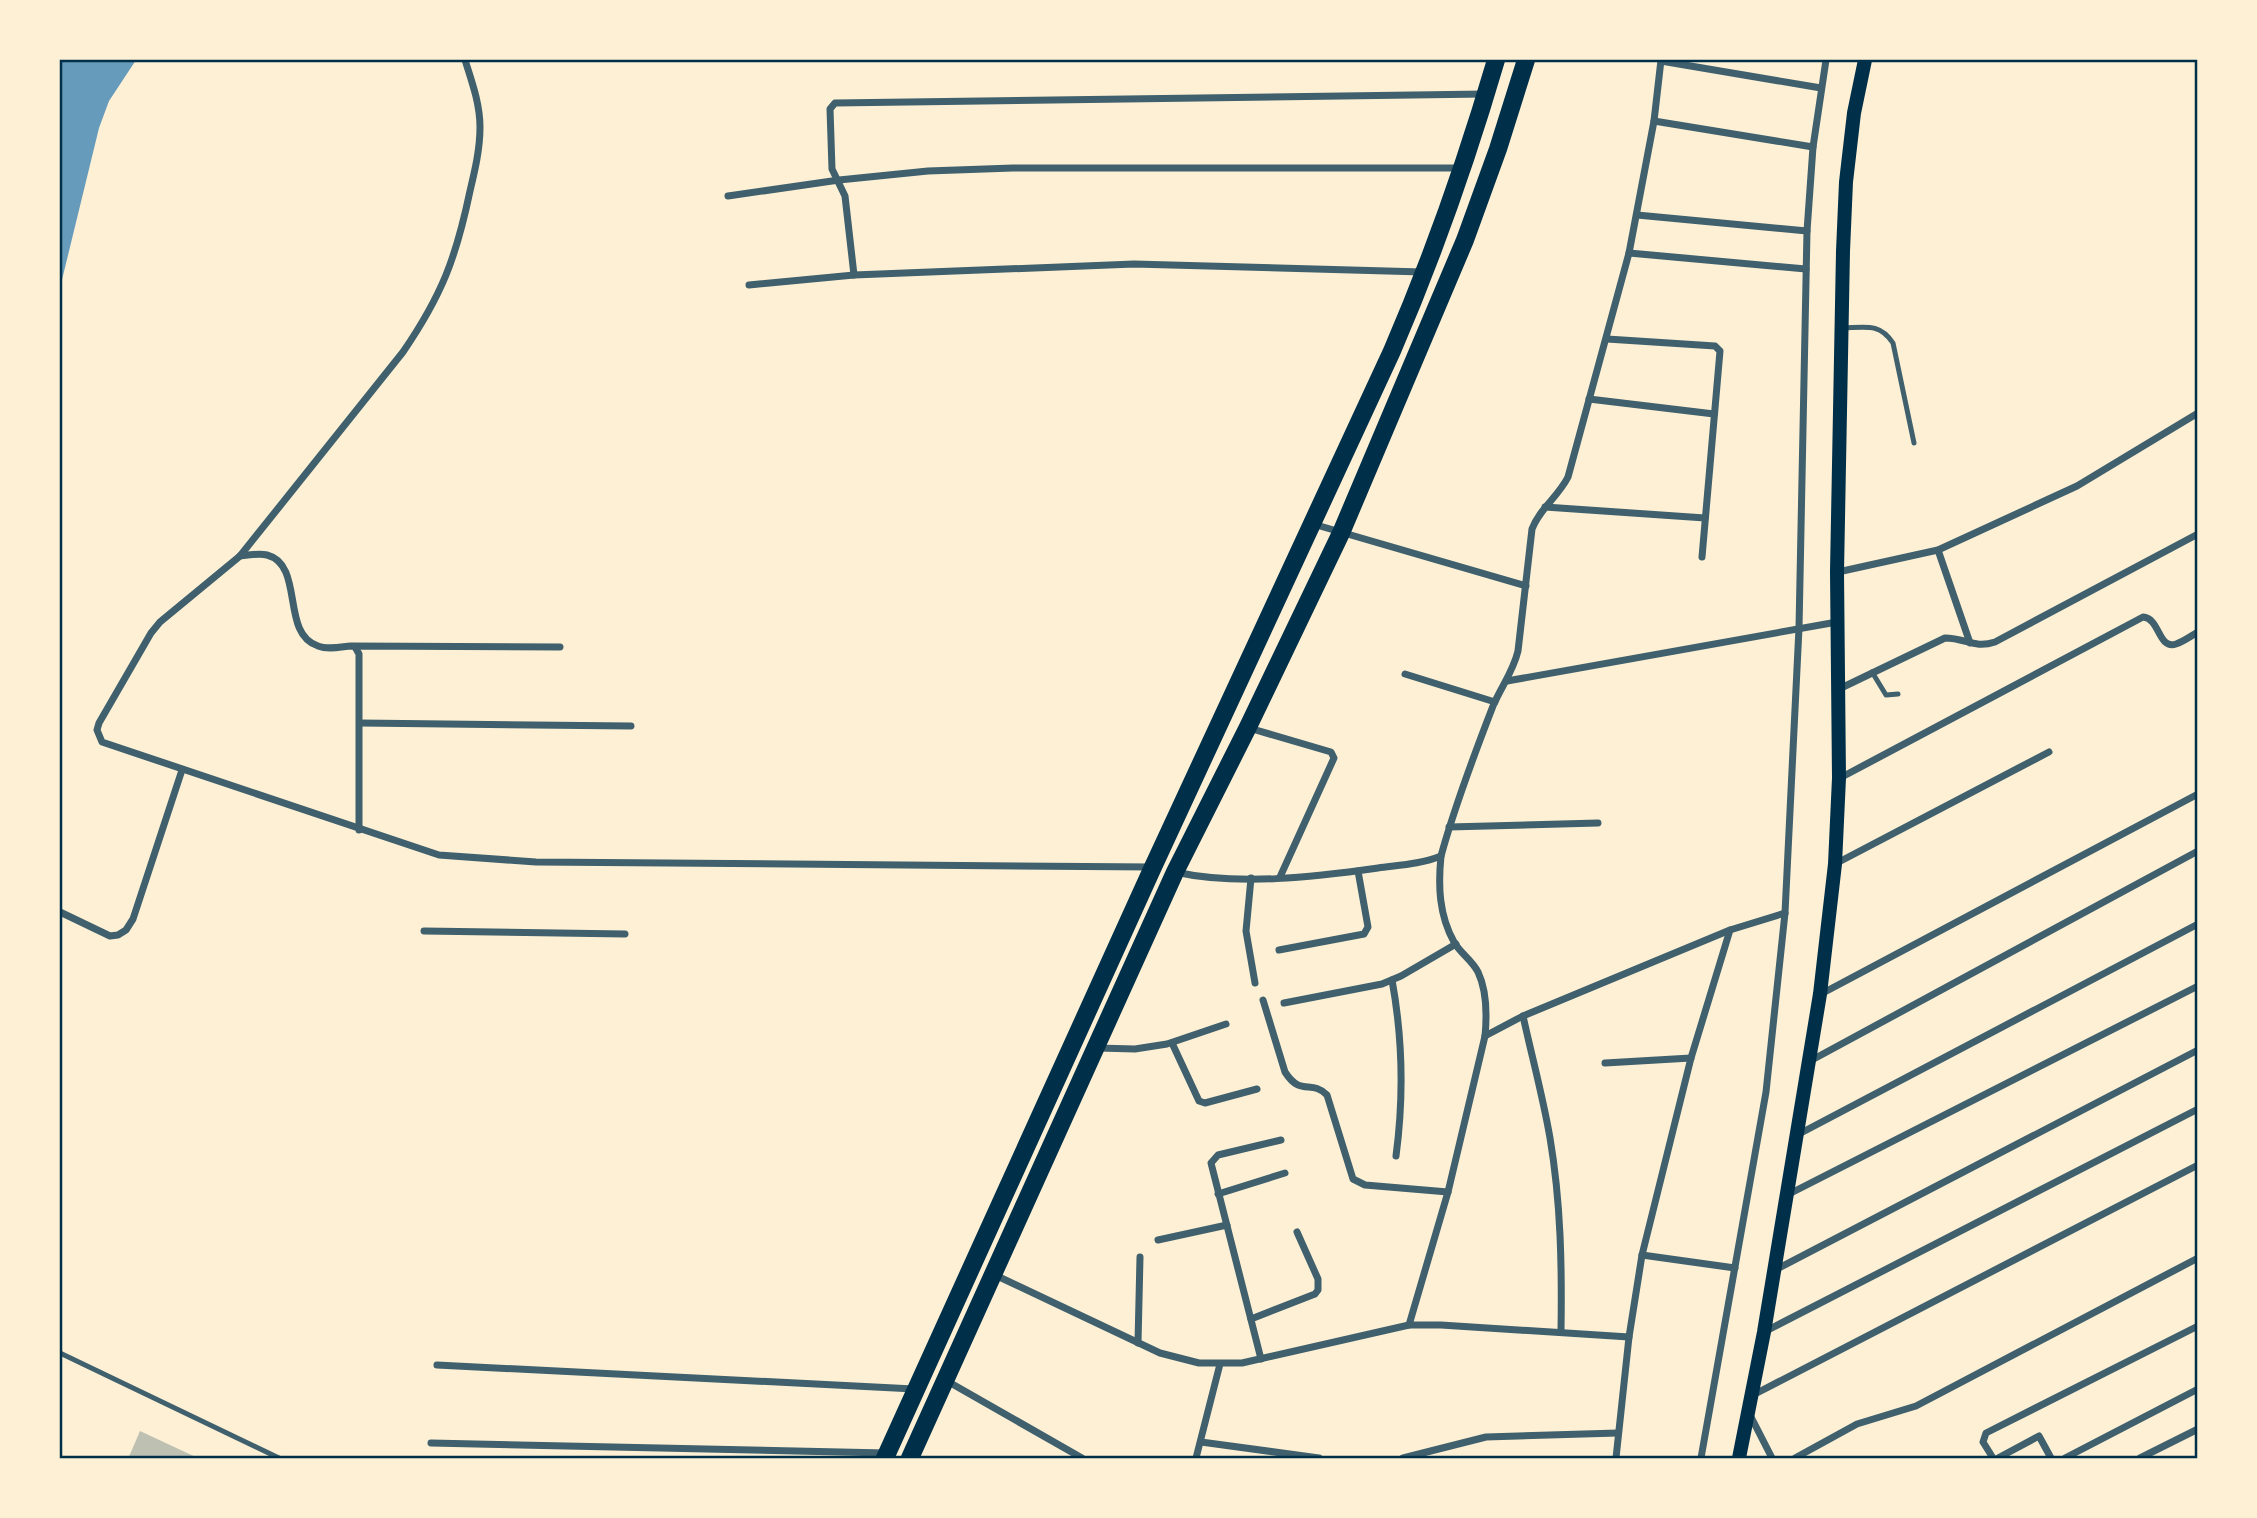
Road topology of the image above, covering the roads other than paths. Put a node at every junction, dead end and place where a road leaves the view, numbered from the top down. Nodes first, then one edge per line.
1 (465, 60) edge
2 (1496, 60) edge
3 (1526, 60) edge
4 (1661, 60) edge
5 (1826, 60) edge
6 (1865, 60) edge
7 (1821, 88) junction
8 (1486, 94) junction
9 (1654, 121) junction
10 (1813, 148) junction
11 (1464, 167) junction
12 (839, 180) junction
13 (728, 195) dead end
14 (1637, 215) junction
15 (1807, 231) junction
16 (1629, 253) junction
17 (1806, 269) junction
18 (1426, 272) junction
19 (854, 275) junction
20 (749, 285) dead end
21 (1842, 329) junction
22 (1607, 339) junction
23 (1589, 399) junction
24 (2197, 413) edge
25 (1714, 414) junction
26 (1914, 443) dead end
27 (1544, 507) junction
28 (1705, 518) junction
29 (1312, 524) junction
30 (1342, 533) junction
31 (2197, 534) edge
32 (1938, 550) junction
33 (240, 556) junction
34 (1702, 557) dead end
35 (1837, 572) junction
36 (1526, 586) junction
37 (1838, 622) junction
38 (1799, 628) junction
39 (2197, 632) edge
40 (1970, 643) junction
41 (355, 647) junction
42 (560, 647) dead end
43 (1872, 672) junction
44 (1405, 674) dead end
45 (1507, 681) junction
46 (1838, 689) junction
47 (1898, 694) dead end
48 (1495, 702) junction
49 (359, 723) junction
50 (631, 726) dead end
51 (1248, 727) junction
52 (2049, 752) dead end
53 (182, 770) junction
54 (1839, 778) junction
55 (2197, 794) edge
56 (1598, 822) dead end
57 (1449, 827) junction
58 (359, 830) junction
59 (2197, 851) edge
60 (1441, 856) junction
61 (1835, 864) junction
62 (1153, 867) junction
63 (1358, 871) junction
64 (1175, 872) junction
65 (1280, 877) junction
66 (1251, 878) junction
67 (60, 912) edge
68 (1785, 913) junction
69 (2197, 923) edge
70 (1730, 930) junction
71 (424, 931) dead end
72 (625, 934) dead end
73 (1455, 944) junction
74 (1279, 950) dead end
75 (1392, 980) junction
76 (1255, 983) dead end
77 (2197, 986) edge
78 (1820, 994) junction
79 (1263, 1000) dead end
80 (1284, 1003) dead end
81 (1522, 1016) junction
82 (1226, 1024) dead end
83 (1485, 1036) junction
84 (1172, 1043) junction
85 (1096, 1048) junction
86 (2197, 1050) edge
87 (1690, 1058) junction
88 (1809, 1061) junction
89 (1605, 1063) dead end
90 (1257, 1089) dead end
91 (2197, 1110) edge
92 (1796, 1136) junction
93 (1281, 1140) dead end
94 (1396, 1156) dead end
95 (2197, 1165) edge
96 (1014, 1172) junction
97 (1285, 1173) dead end
98 (1036, 1182) junction
99 (1448, 1192) junction
100 (1218, 1194) junction
101 (1786, 1196) junction
102 (1227, 1225) junction
103 (1297, 1232) dead end
104 (1157, 1240) dead end
105 (1642, 1255) junction
106 (1140, 1257) dead end
107 (2197, 1258) edge
108 (1735, 1268) junction
109 (1774, 1270) junction
110 (994, 1275) junction
111 (1251, 1319) junction
112 (1409, 1325) junction
113 (2197, 1326) edge
114 (1561, 1332) junction
115 (1764, 1332) junction
116 (1629, 1337) junction
117 (1138, 1343) junction
118 (60, 1353) edge
119 (1261, 1359) junction
120 (1220, 1364) junction
121 (437, 1365) dead end
122 (947, 1381) junction
123 (915, 1389) junction
124 (2197, 1389) edge
125 (1752, 1396) junction
126 (1749, 1412) junction
127 (2197, 1429) edge
128 (1618, 1433) junction
129 (1201, 1442) junction
130 (431, 1443) dead end
131 (886, 1456) edge
132 (279, 1458) edge
133 (910, 1458) edge
134 (1082, 1458) edge
135 (1196, 1458) edge
136 (1319, 1458) edge
137 (1403, 1458) edge
138 (1616, 1458) edge
139 (1701, 1458) edge
140 (1739, 1458) edge
141 (1772, 1458) edge
142 (1795, 1458) edge
143 (1995, 1458) edge
144 (2051, 1458) edge
145 (2065, 1458) edge
146 (2140, 1458) edge

1 - 33 street
2 - 8 main road
3 - 30 main road
4 - 7 street
4 - 9 street
5 - 7 street
6 - 21 main road
7 - 10 street
8 - 11 main road
8 - 12 street
9 - 10 street
9 - 14 street
10 - 15 street
11 - 12 street
11 - 18 main road
12 - 13 street
12 - 19 street
14 - 15 street
14 - 16 street
15 - 17 street
16 - 17 street
16 - 22 street
17 - 38 street
18 - 19 street
18 - 29 main road
19 - 20 street
21 - 26 lane
21 - 35 main road
22 - 23 street
22 - 25 street
23 - 25 street
23 - 27 street
24 - 32 street
25 - 28 street
27 - 28 street
27 - 36 street
28 - 34 street
29 - 30 street
29 - 62 main road
30 - 36 street
30 - 51 main road
31 - 40 street
32 - 35 street
32 - 40 street
33 - 41 street
33 - 53 street
35 - 37 main road
36 - 45 street
37 - 38 street
37 - 46 main road
38 - 45 street
38 - 68 street
39 - 54 street
40 - 43 street
41 - 42 street
41 - 49 street
43 - 46 street
43 - 47 lane
44 - 48 street
45 - 48 street
46 - 54 main road
48 - 57 street
49 - 50 street
49 - 58 street
51 - 64 main road
51 - 65 street
52 - 61 street
53 - 58 street
53 - 67 street
54 - 61 main road
55 - 78 street
56 - 57 street
57 - 60 street
58 - 62 street
59 - 88 street
60 - 63 street
60 - 73 street
61 - 78 main road
62 - 96 main road
63 - 65 street
63 - 74 street
64 - 66 street
64 - 85 main road
65 - 66 street
66 - 76 street
68 - 70 street
68 - 108 street
69 - 92 street
70 - 81 street
70 - 87 street
71 - 72 street
73 - 75 street
73 - 83 street
75 - 80 street
75 - 94 street
77 - 101 street
78 - 88 main road
79 - 99 street
81 - 83 street
81 - 114 street
82 - 84 street
83 - 99 street
84 - 85 street
84 - 90 street
85 - 98 main road
86 - 109 street
87 - 89 street
87 - 105 street
88 - 92 main road
91 - 115 street
92 - 101 main road
93 - 100 street
95 - 125 street
96 - 98 main road
96 - 123 main road
97 - 100 street
98 - 110 main road
99 - 112 street
100 - 102 street
101 - 109 main road
102 - 104 street
102 - 111 street
103 - 111 street
105 - 108 street
105 - 116 street
106 - 117 street
107 - 142 street
108 - 139 street
109 - 115 main road
110 - 117 street
110 - 122 main road
111 - 119 street
112 - 114 street
112 - 119 street
113 - 143 street
114 - 116 street
115 - 125 main road
116 - 128 street
117 - 120 street
118 - 132 lane
119 - 120 street
120 - 129 street
121 - 123 street
122 - 133 main road
122 - 134 street
123 - 131 main road
124 - 145 street
125 - 126 main road
126 - 140 main road
126 - 141 street
127 - 146 street
128 - 137 street
128 - 138 street
129 - 135 street
129 - 136 street
130 - 131 street
143 - 144 street

